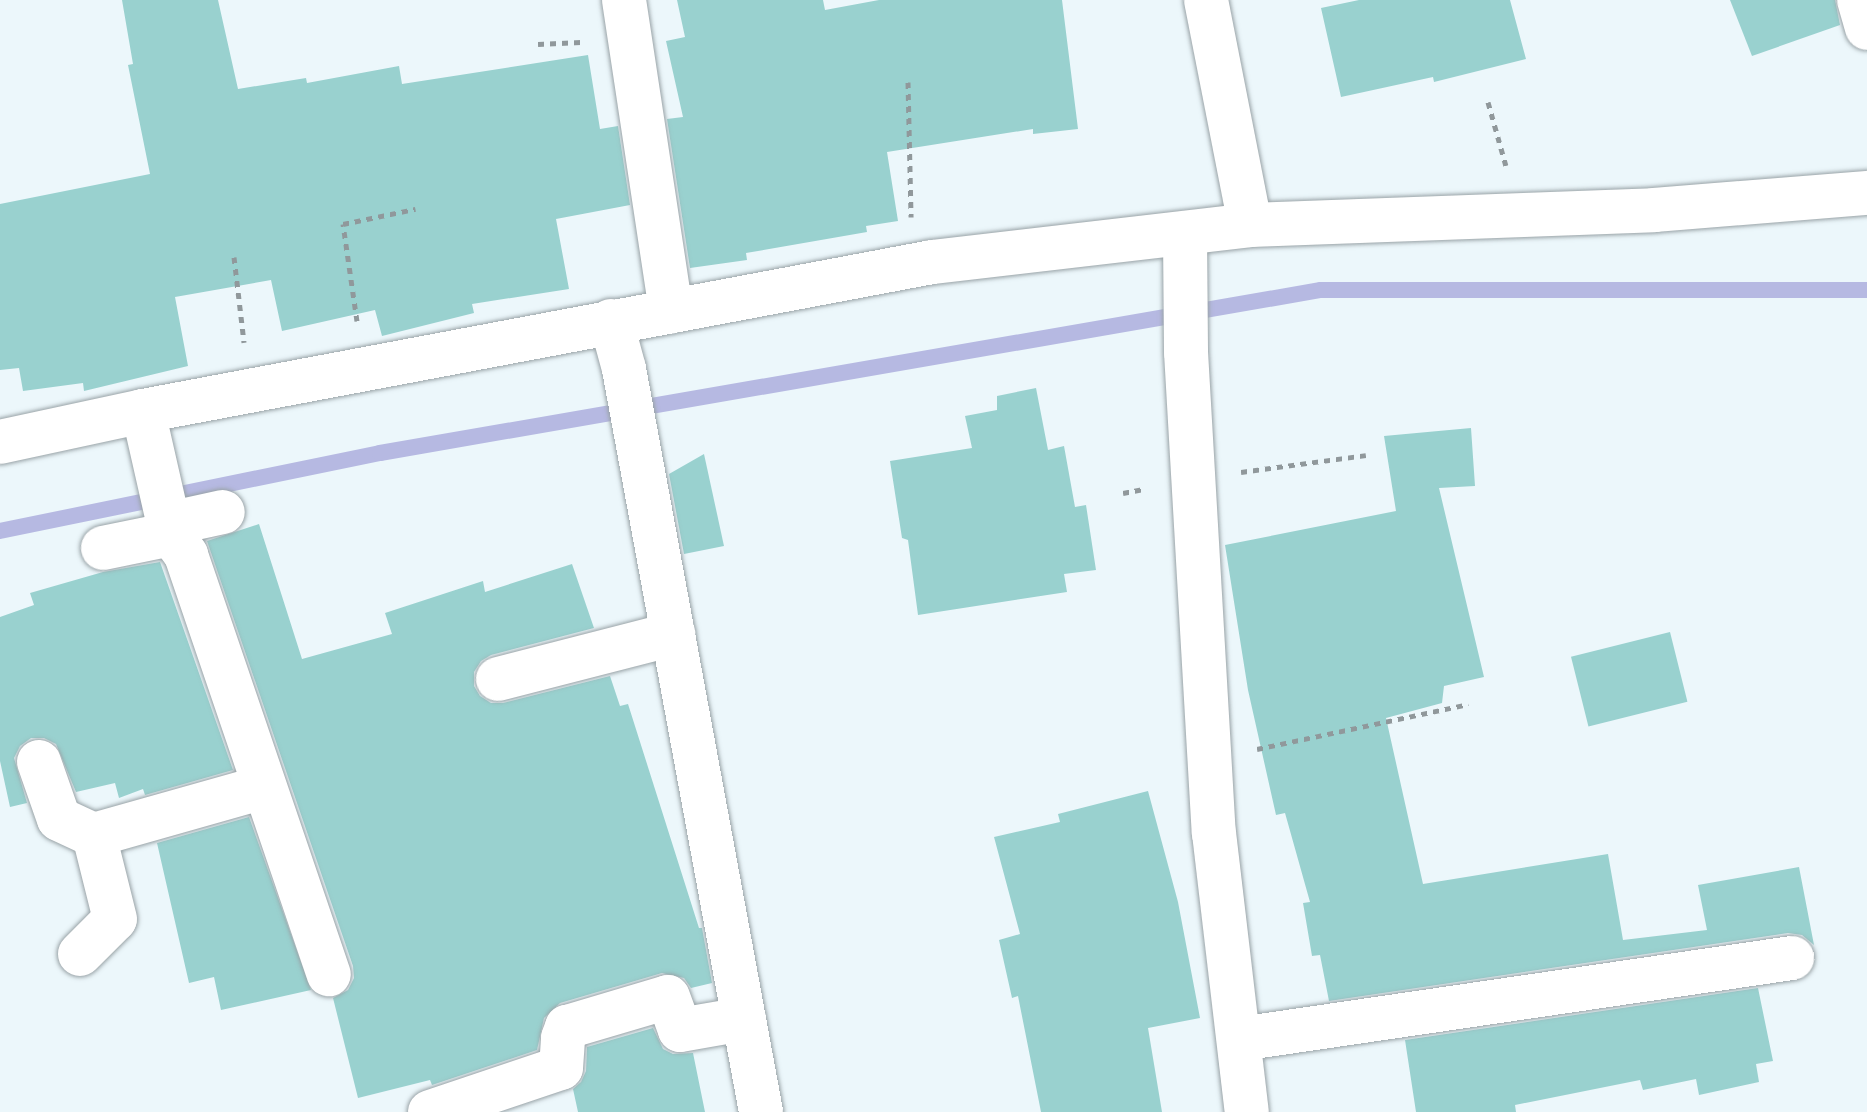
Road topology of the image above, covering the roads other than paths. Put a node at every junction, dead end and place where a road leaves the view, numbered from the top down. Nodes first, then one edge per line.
1 (624, 0) edge
2 (1206, 0) edge
3 (1859, 0) edge
4 (1867, 28) edge
5 (1867, 193) edge
6 (1250, 225) junction
7 (1185, 235) junction
8 (671, 311) junction
9 (611, 321) junction
10 (143, 411) junction
11 (0, 442) edge
12 (223, 512) dead end
13 (169, 529) junction
14 (103, 548) dead end
15 (673, 634) junction
16 (498, 679) dead end
17 (39, 762) dead end
18 (264, 787) junction
19 (94, 835) junction
20 (80, 954) dead end
21 (1792, 958) dead end
22 (329, 974) dead end
23 (744, 1019) junction
24 (1240, 1039) junction
25 (430, 1112) edge
26 (761, 1112) edge
27 (1247, 1112) edge

1 - 8 street
2 - 6 street
3 - 4 street
5 - 6 street
6 - 7 street
7 - 8 street
7 - 24 street
8 - 9 street
9 - 10 street
9 - 15 street
10 - 11 street
10 - 13 street
12 - 13 street
13 - 14 street
13 - 18 street
15 - 16 street
15 - 23 street
17 - 19 street
18 - 19 street
18 - 22 street
19 - 20 street
21 - 24 street
23 - 25 street
23 - 26 street
24 - 27 street

